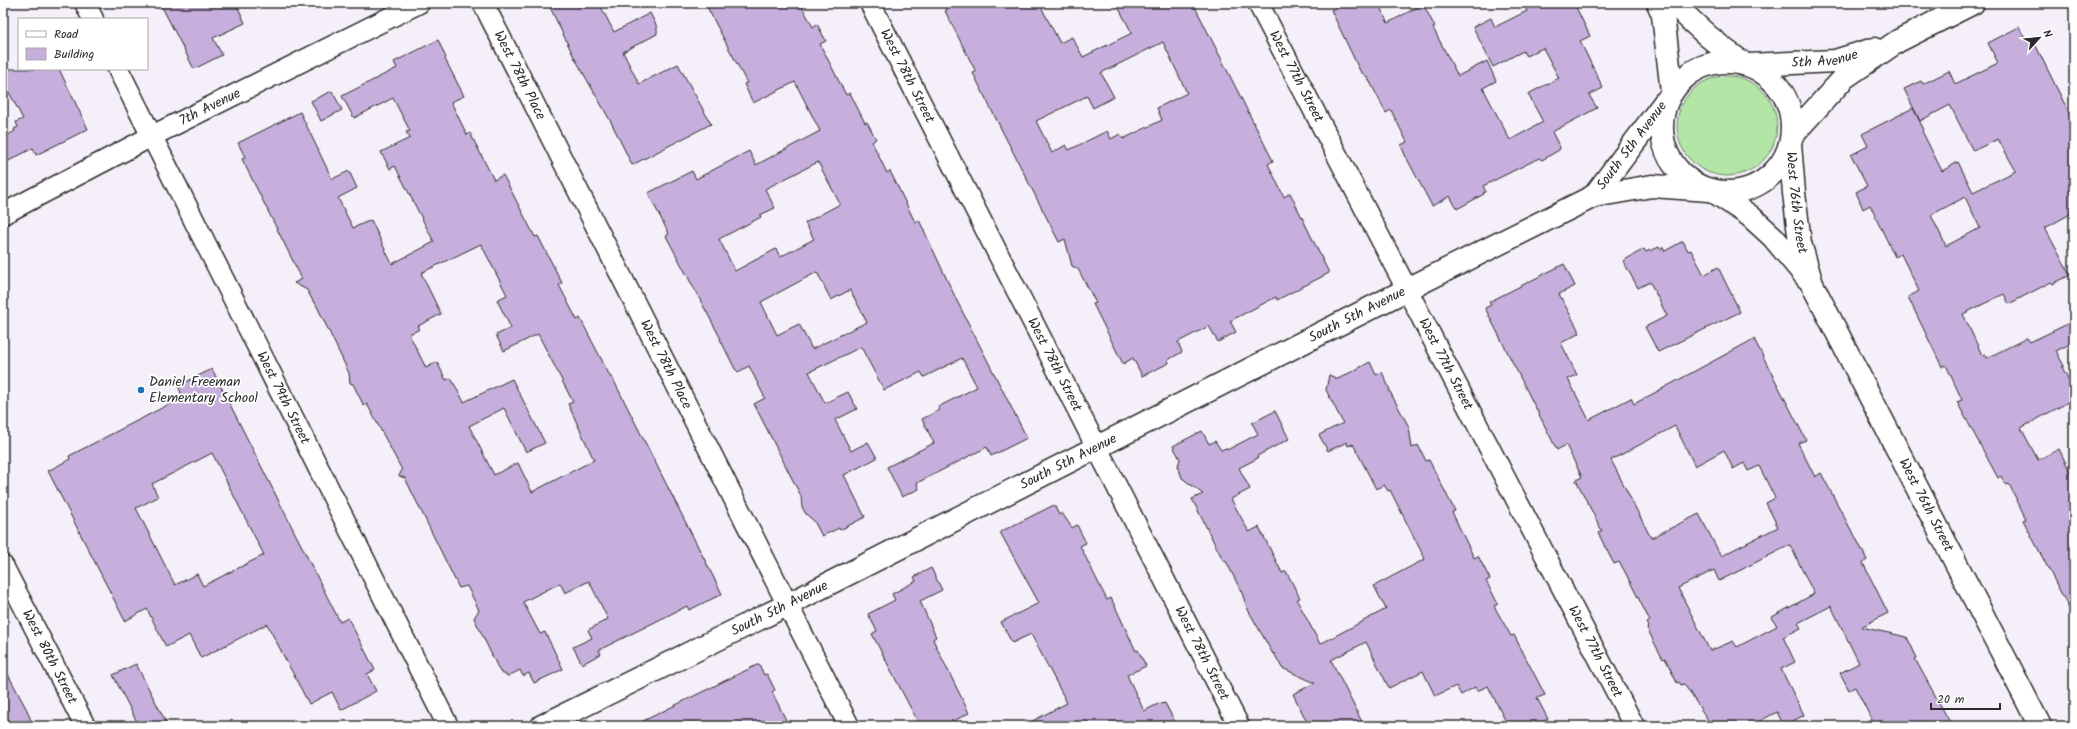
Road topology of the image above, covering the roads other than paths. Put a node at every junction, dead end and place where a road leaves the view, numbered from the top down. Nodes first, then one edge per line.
1 (85, 3) edge
2 (419, 3) edge
3 (483, 3) edge
4 (870, 3) edge
5 (1258, 3) edge
6 (1658, 3) edge
7 (1674, 3) edge
8 (1973, 3) edge
9 (92, 18) edge
10 (1898, 41) junction
11 (1747, 65) junction
12 (119, 70) edge
13 (1671, 94) junction
14 (152, 136) junction
15 (1791, 140) junction
16 (1711, 191) junction
17 (1594, 196) junction
18 (3, 214) edge
19 (1812, 284) junction
20 (1406, 290) junction
21 (1096, 447) junction
22 (3, 566) edge
23 (787, 605) junction
24 (85, 726) edge
25 (448, 726) edge
26 (542, 726) edge
27 (849, 726) edge
28 (1239, 726) edge
29 (1634, 726) edge
30 (2040, 726) edge

1 - 9 street
2 - 14 street, 7th Avenue
3 - 23 street, West 78th Place
4 - 21 street, West 78th Street
5 - 20 street, West 77th Street
6 - 13 street
7 - 11 street
8 - 10 street, 5th Avenue
10 - 11 street, 5th Avenue
10 - 15 street, 5th Avenue
11 - 13 street
11 - 15 street
12 - 14 street, West 79th Street
13 - 16 street
13 - 17 street, South 5th Avenue
14 - 18 street, 7th Avenue
14 - 25 street, West 79th Street
15 - 16 street
15 - 19 street, West 76th Street
16 - 17 street, South 5th Avenue
16 - 19 street, West 76th Street
17 - 20 street, South 5th Avenue
19 - 30 street, West 76th Street
20 - 21 street, South 5th Avenue
20 - 29 street, West 77th Street
21 - 23 street, South 5th Avenue
21 - 28 street, West 78th Street
22 - 24 street, West 80th Street
23 - 26 street, South 5th Avenue
23 - 27 street, West 78th Place

